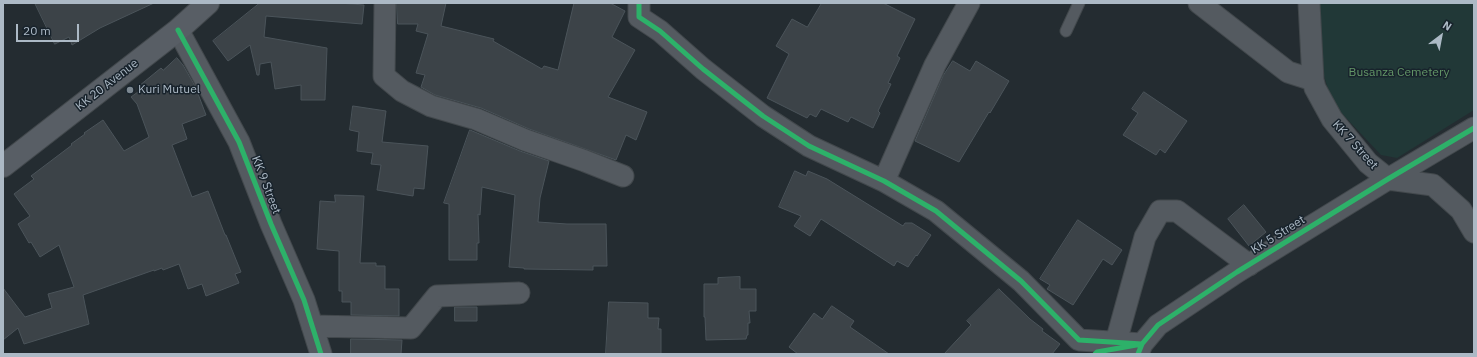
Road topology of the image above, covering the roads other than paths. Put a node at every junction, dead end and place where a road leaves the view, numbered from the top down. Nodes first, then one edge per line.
1 (208, 3) edge
2 (385, 3) edge
3 (639, 3) edge
4 (969, 3) edge
5 (1079, 3) edge
6 (1199, 3) edge
7 (1309, 3) edge
8 (178, 30) junction
9 (1066, 31) dead end
10 (1313, 80) junction
11 (1474, 128) edge
12 (3, 166) edge
13 (623, 176) dead end
14 (1388, 179) junction
15 (884, 181) junction
16 (1474, 232) edge
17 (1249, 265) junction
18 (519, 293) dead end
19 (312, 326) junction
20 (1116, 342) junction
21 (1140, 349) edge
22 (321, 354) edge
23 (1095, 354) edge

1 - 8 main road, KK 20 Avenue
2 - 13 street
3 - 15 street
4 - 15 street
5 - 9 lane
6 - 10 street
7 - 10 street, KK 7 Street
8 - 12 main road, KK 20 Avenue
8 - 19 street, KK 9 Street
10 - 14 street, KK 7 Street
11 - 14 street, KK 5 Street
14 - 16 street, KK 7 Street
14 - 17 street, KK 5 Street
15 - 20 street
17 - 20 street
17 - 21 street, KK 5 Street
18 - 19 street
19 - 22 street, KK 9 Street
20 - 21 street
21 - 23 street

